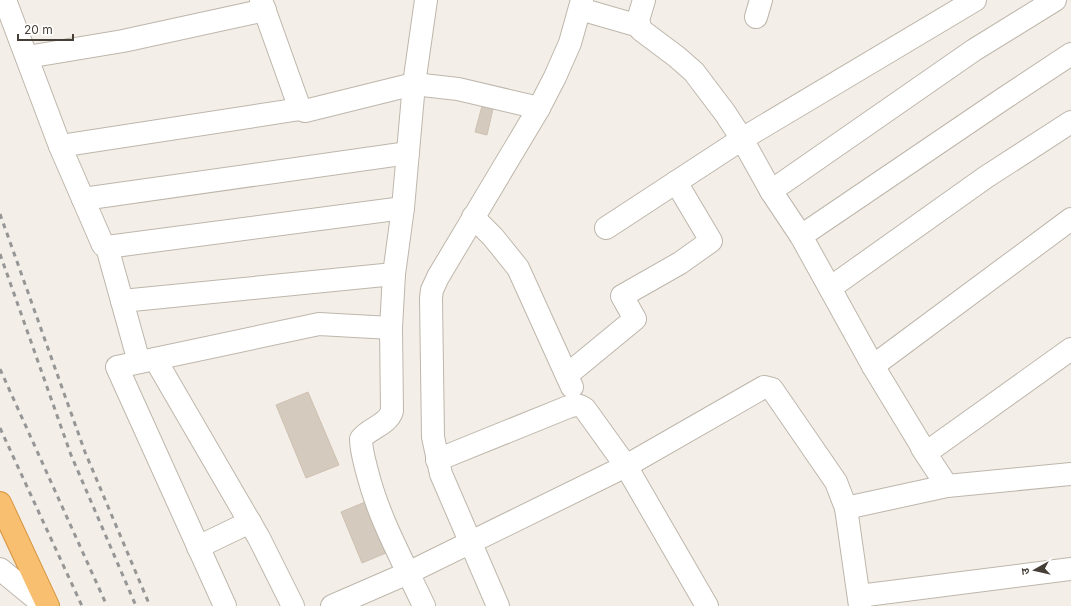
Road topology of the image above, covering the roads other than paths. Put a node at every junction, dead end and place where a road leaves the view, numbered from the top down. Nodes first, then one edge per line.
1 (5, 0) edge
2 (426, 0) edge
3 (644, 0) edge
4 (975, 0) edge
5 (1054, 0) edge
6 (581, 4) edge
7 (263, 5) edge
8 (639, 26) junction
9 (1071, 54) edge
10 (27, 57) junction
11 (414, 84) junction
12 (539, 108) junction
13 (300, 109) junction
14 (1071, 122) edge
15 (742, 139) junction
16 (60, 146) junction
17 (408, 153) junction
18 (676, 182) junction
19 (771, 191) junction
20 (83, 199) junction
21 (403, 208) junction
22 (473, 217) junction
23 (1071, 219) edge
24 (606, 228) dead end
25 (801, 236) junction
26 (107, 247) junction
27 (394, 274) junction
28 (830, 288) junction
29 (122, 301) junction
30 (391, 328) junction
31 (1071, 349) edge
32 (147, 360) junction
33 (874, 366) junction
34 (567, 375) junction
35 (581, 406) junction
36 (922, 448) junction
37 (438, 460) junction
38 (626, 466) junction
39 (1071, 474) edge
40 (947, 486) junction
41 (0, 503) edge
42 (846, 508) junction
43 (250, 522) junction
44 (470, 542) junction
45 (198, 547) junction
46 (1071, 569) edge
47 (1, 571) edge
48 (408, 573) junction
49 (859, 601) edge
50 (46, 606) edge
51 (225, 606) edge
52 (292, 606) edge
53 (332, 606) edge
54 (424, 606) edge
55 (498, 606) edge
56 (707, 606) edge

1 - 10 street
2 - 11 street
3 - 8 street
4 - 15 street
5 - 19 street
6 - 8 street
6 - 12 street
7 - 10 street
7 - 13 street
8 - 15 street
9 - 25 street
10 - 16 street
11 - 12 street
11 - 13 street
11 - 17 street
12 - 22 street
13 - 16 street
14 - 28 street
15 - 18 street
15 - 19 street
16 - 20 street
17 - 20 street
17 - 21 street
18 - 24 street
18 - 34 street
19 - 25 street
20 - 26 street
21 - 26 street
21 - 27 street
22 - 34 street
22 - 37 street
23 - 33 street
25 - 28 street
26 - 29 street
27 - 29 street
27 - 30 street
28 - 33 street
29 - 32 street
30 - 32 street
30 - 48 street
31 - 36 street
32 - 43 street
32 - 45 street
33 - 36 street
34 - 35 street
35 - 37 street
35 - 38 street
36 - 40 street
37 - 44 street
38 - 42 street
38 - 44 street
38 - 56 street
39 - 40 street
40 - 42 street
41 - 50 highway
42 - 49 street
43 - 45 street
43 - 52 street
44 - 48 street
44 - 55 street
45 - 51 street
46 - 49 street
47 - 50 street
48 - 53 street
48 - 54 street

